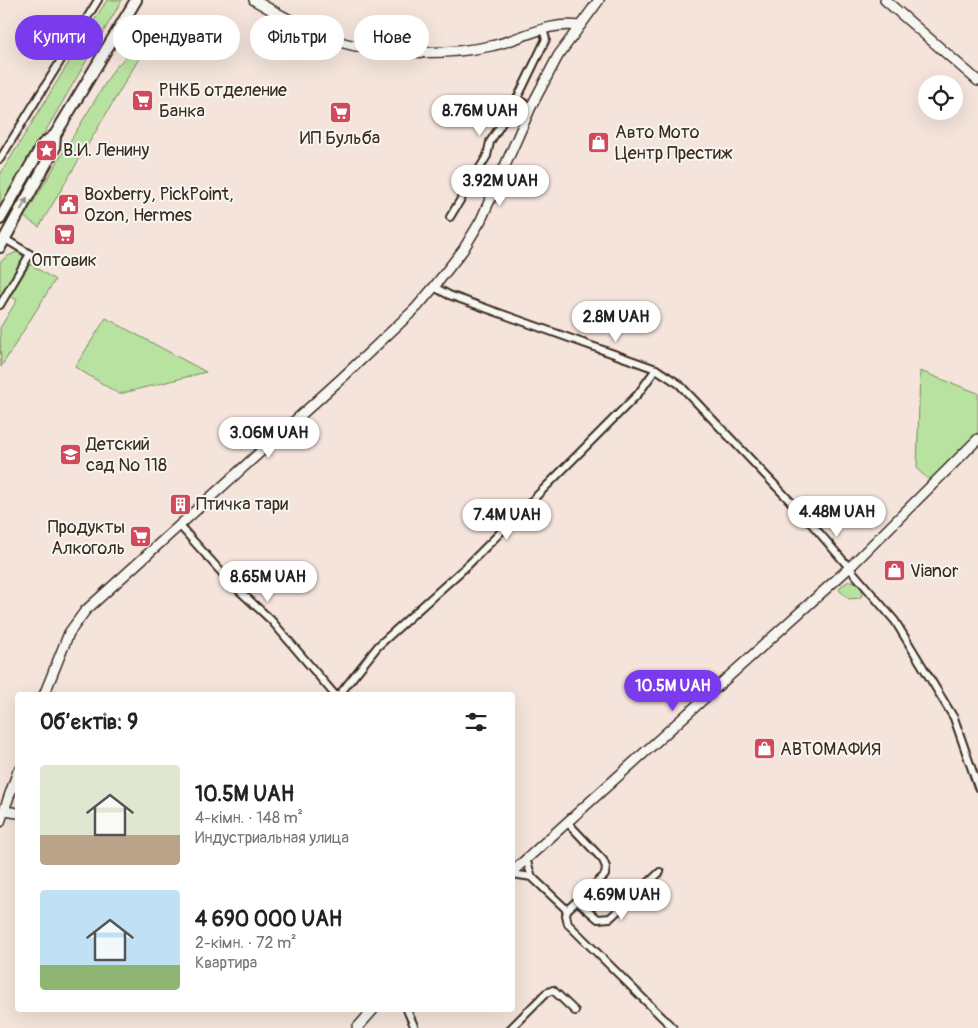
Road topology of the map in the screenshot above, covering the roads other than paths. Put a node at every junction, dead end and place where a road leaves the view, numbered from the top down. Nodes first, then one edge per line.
1 (98, 0) edge
2 (136, 0) edge
3 (254, 0) edge
4 (598, 0) edge
5 (885, 0) edge
6 (579, 26) junction
7 (543, 30) junction
8 (978, 81) edge
9 (517, 99) junction
10 (531, 107) junction
11 (55, 135) junction
12 (0, 159) edge
13 (450, 217) dead end
14 (0, 219) edge
15 (2, 243) edge
16 (434, 287) junction
17 (0, 305) edge
18 (656, 369) junction
19 (978, 439) edge
20 (180, 526) junction
21 (849, 568) junction
22 (45, 692) edge
23 (334, 692) edge
24 (340, 692) edge
25 (15, 780) edge
26 (978, 787) edge
27 (4, 811) junction
28 (15, 813) edge
29 (0, 822) edge
30 (568, 823) junction
31 (526, 860) junction
32 (515, 870) edge
33 (660, 872) dead end
34 (515, 874) edge
35 (532, 877) junction
36 (577, 901) junction
37 (568, 910) junction
38 (575, 1011) dead end
39 (371, 1012) edge
40 (408, 1012) edge
41 (357, 1028) edge
42 (415, 1028) edge
43 (511, 1028) edge
44 (673, 1028) edge

1 - 12 street
2 - 11 main road
3 - 7 main road
4 - 6 main road
5 - 8 main road
6 - 7 main road
6 - 10 main road
7 - 9 street
9 - 10 street
9 - 13 street
10 - 16 main road
11 - 14 main road
15 -> 11 main road
15 - 17 street
16 - 18 street
16 - 20 main road
18 - 21 street
18 - 24 street
19 - 21 main road
20 - 22 main road
20 - 23 street
21 - 26 street
21 - 30 main road
25 - 27 main road
27 - 28 main road
27 - 29 main road
30 - 31 main road
30 - 36 street
31 - 32 main road
31 - 35 street
33 - 36 street
34 - 35 street
35 - 37 street
36 - 37 street
37 - 44 street
38 - 43 street
39 - 41 main road
40 - 42 street

